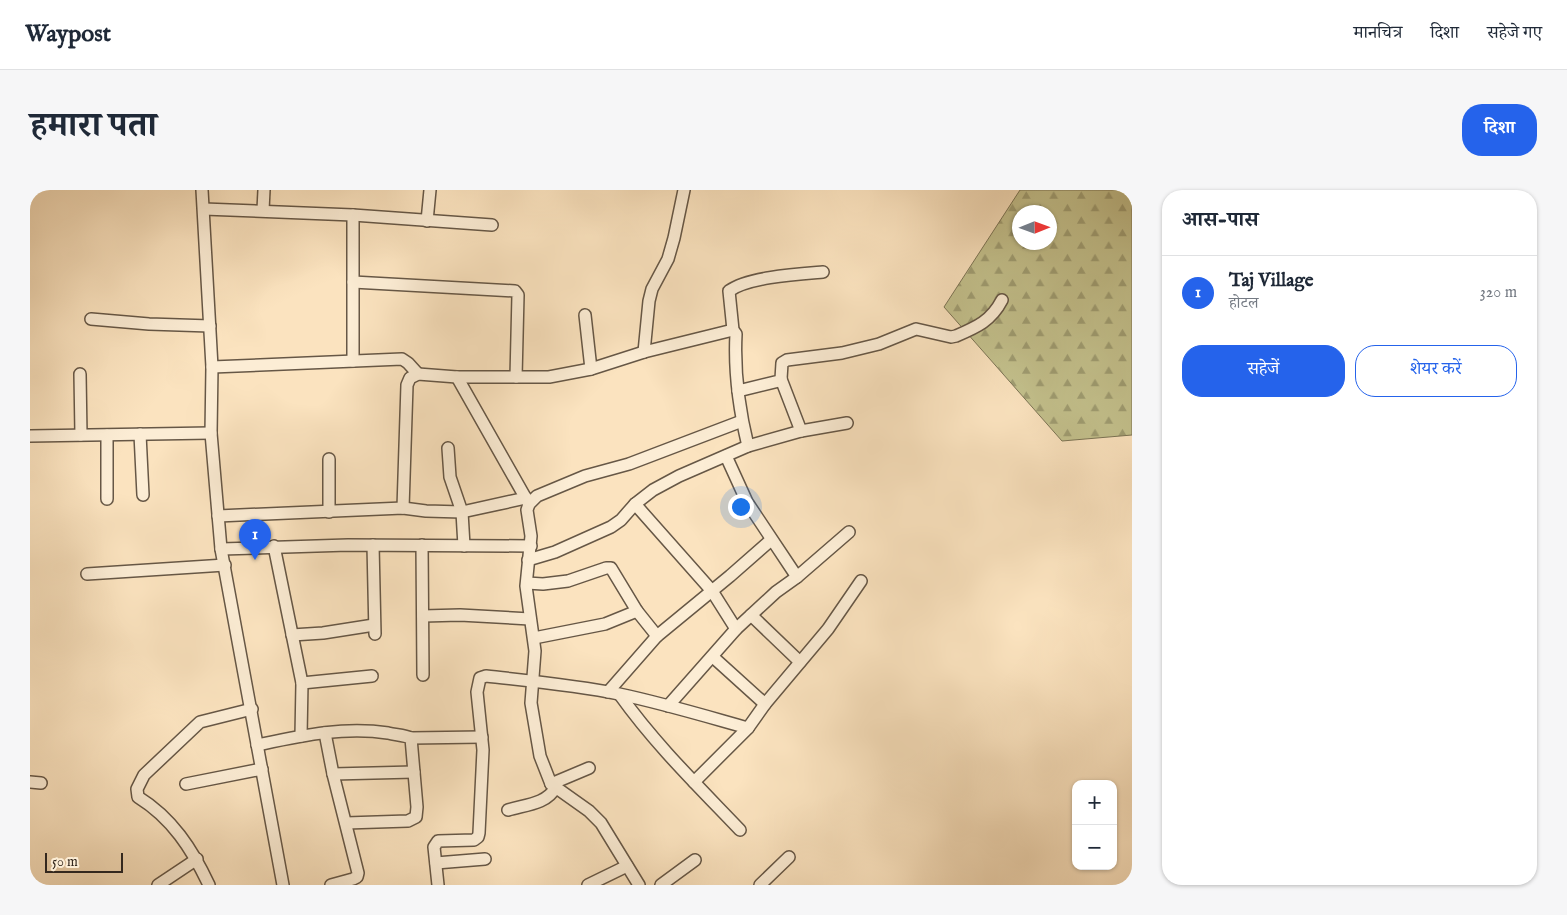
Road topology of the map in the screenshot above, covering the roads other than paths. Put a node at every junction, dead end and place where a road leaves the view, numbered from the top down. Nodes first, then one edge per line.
1 (202, 190) edge
2 (264, 190) edge
3 (430, 190) edge
4 (684, 190) edge
5 (204, 208) junction
6 (263, 210) junction
7 (353, 215) junction
8 (427, 221) junction
9 (492, 226) dead end
10 (823, 272) dead end
11 (354, 282) junction
12 (1002, 300) dead end
13 (584, 315) dead end
14 (91, 319) dead end
15 (210, 326) junction
16 (733, 330) junction
17 (644, 352) junction
18 (353, 361) junction
19 (212, 366) junction
20 (591, 369) junction
21 (80, 374) dead end
22 (418, 374) junction
23 (457, 377) junction
24 (516, 377) junction
25 (781, 378) junction
26 (738, 391) junction
27 (742, 421) junction
28 (847, 423) dead end
29 (801, 431) junction
30 (140, 434) junction
31 (210, 434) junction
32 (107, 435) junction
33 (30, 436) edge
34 (81, 436) junction
35 (748, 446) junction
36 (448, 448) dead end
37 (726, 456) junction
38 (329, 459) dead end
39 (143, 495) dead end
40 (107, 499) dead end
41 (527, 501) junction
42 (635, 504) junction
43 (404, 508) junction
44 (329, 512) junction
45 (462, 512) junction
46 (218, 516) junction
47 (849, 532) dead end
48 (771, 540) junction
49 (373, 545) junction
50 (422, 545) junction
51 (274, 546) junction
52 (464, 546) junction
53 (531, 546) junction
54 (221, 549) junction
55 (528, 560) junction
56 (226, 565) junction
57 (87, 574) dead end
58 (797, 577) junction
59 (861, 582) dead end
60 (527, 583) junction
61 (712, 591) junction
62 (637, 611) junction
63 (750, 615) junction
64 (423, 616) junction
65 (530, 619) junction
66 (736, 629) junction
67 (292, 635) junction
68 (658, 636) junction
69 (534, 638) junction
70 (713, 657) junction
71 (800, 662) junction
72 (423, 675) dead end
73 (372, 676) dead end
74 (532, 682) junction
75 (302, 683) junction
76 (608, 692) junction
77 (620, 694) junction
78 (765, 704) junction
79 (668, 706) junction
80 (252, 709) junction
81 (748, 728) junction
82 (325, 733) junction
83 (301, 736) junction
84 (482, 737) junction
85 (411, 738) junction
86 (257, 745) junction
87 (589, 768) dead end
88 (262, 769) junction
89 (414, 772) junction
90 (333, 774) junction
91 (694, 782) junction
92 (186, 784) dead end
93 (553, 786) junction
94 (508, 810) dead end
95 (346, 823) junction
96 (740, 830) dead end
97 (789, 857) dead end
98 (197, 858) junction
99 (485, 859) dead end
100 (695, 860) dead end
101 (436, 863) junction
102 (627, 866) junction
103 (158, 885) edge
104 (209, 885) edge
105 (283, 885) edge
106 (333, 885) edge
107 (438, 885) edge
108 (588, 885) edge
109 (639, 885) edge
110 (661, 885) edge
111 (760, 885) edge

1 - 5 street
2 - 6 street
3 - 8 street
4 - 17 street
5 - 6 street
5 - 15 street
6 - 7 street
7 - 8 street
7 - 11 street
8 - 9 street
10 - 16 street
11 - 18 street
11 - 24 street
12 - 25 street
13 - 20 street
14 - 15 street
15 - 19 street
16 - 17 street
16 - 26 street
17 - 20 street
18 - 19 street
18 - 22 street
19 - 31 street
20 - 24 street
21 - 34 street
22 - 23 street
22 - 43 street
23 - 24 street
23 - 41 street
25 - 26 street
25 - 29 street
26 - 27 street
27 - 35 street
27 - 41 street
28 - 29 street
29 - 35 street
30 - 31 street
30 - 32 street
30 - 39 street
31 - 46 street
32 - 34 street
32 - 40 street
33 - 34 street
35 - 37 street
36 - 45 street
37 - 42 street
37 - 48 street
38 - 44 street
41 - 45 street
41 - 53 street
42 - 55 street
42 - 61 street
43 - 44 street
43 - 45 street
44 - 46 street
45 - 52 street
46 - 54 street
47 - 58 street
48 - 58 street
48 - 61 street
49 - 50 street
49 - 51 street
49 - 67 street
50 - 52 street
50 - 64 street
51 - 54 street
51 - 67 street
52 - 53 street
53 - 55 street
54 - 56 street
55 - 60 street
56 - 57 street
56 - 80 street
58 - 63 street
59 - 71 street
60 - 62 street
60 - 65 street
61 - 66 street
61 - 68 street
62 - 68 street
62 - 69 street
63 - 66 street
63 - 71 street
64 - 65 street
64 - 72 street
65 - 69 street
66 - 70 street
67 - 75 street
68 - 76 street
69 - 74 street
70 - 78 street
70 - 79 street
71 - 78 street
73 - 75 street
74 - 76 street
74 - 84 street
74 - 93 street
75 - 83 street
76 - 77 street
77 - 79 street
77 - 91 street
78 - 81 street
79 - 81 street
80 - 86 street
80 - 98 street
81 - 91 street
82 - 83 street
82 - 85 street
82 - 90 street
83 - 86 street
84 - 85 street
84 - 101 street
85 - 89 street
86 - 88 street
87 - 93 street
88 - 92 street
88 - 105 street
89 - 90 street
89 - 95 street
90 - 95 street
91 - 96 street
93 - 94 street
93 - 102 street
95 - 106 street
97 - 111 street
98 - 103 street
98 - 104 street
99 - 101 street
100 - 110 street
101 - 107 street
102 - 108 street
102 - 109 street

